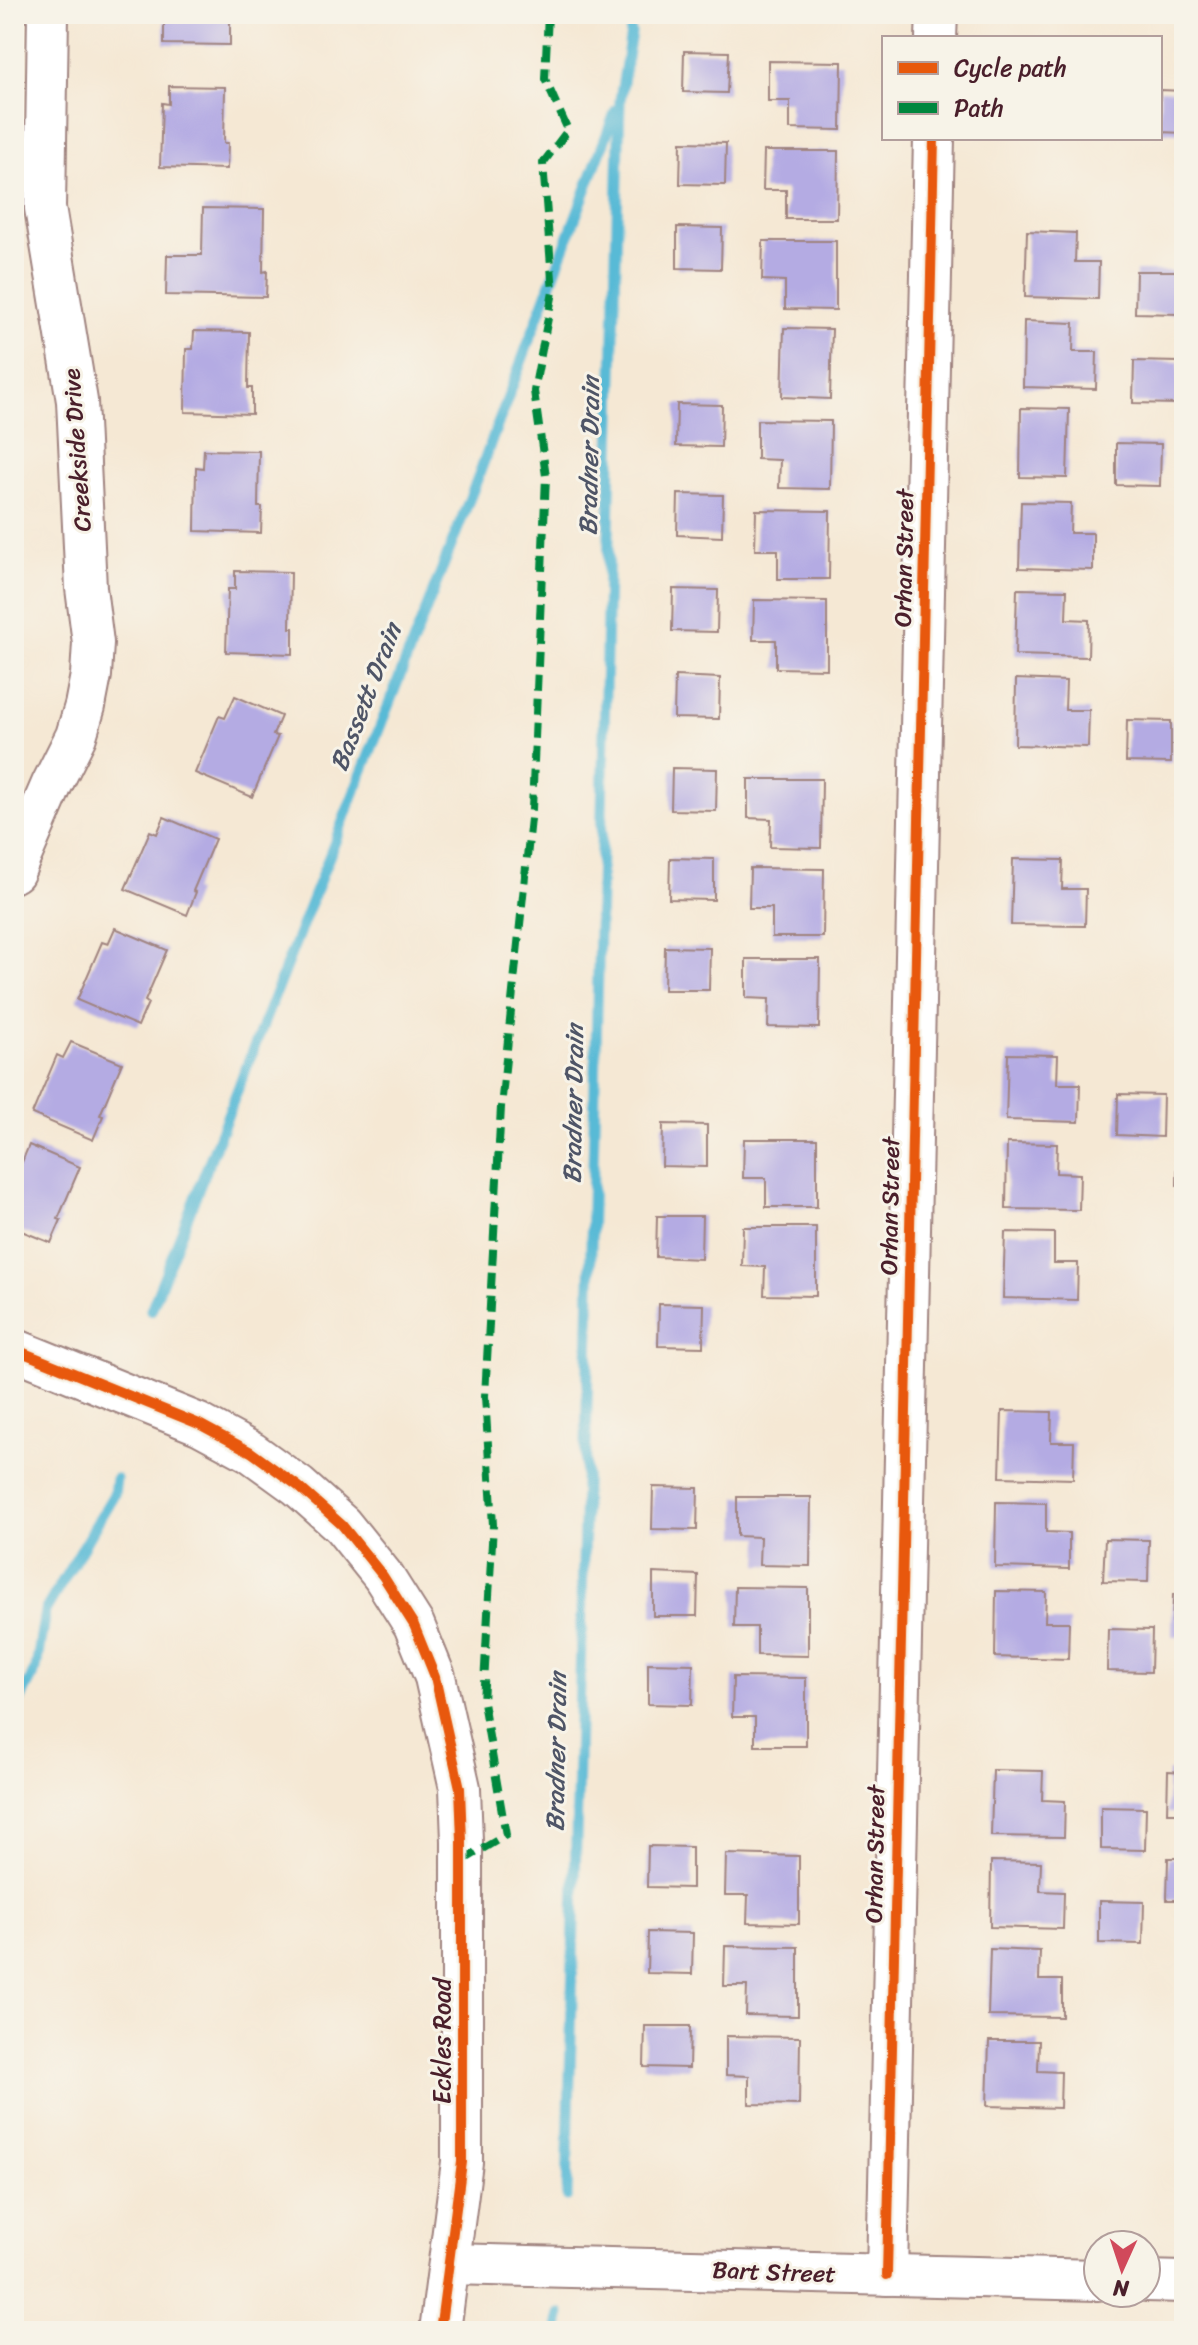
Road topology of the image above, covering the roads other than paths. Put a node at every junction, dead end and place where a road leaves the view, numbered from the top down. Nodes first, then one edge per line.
1 (48, 14) edge
2 (937, 14) edge
3 (936, 36) edge
4 (934, 140) edge
5 (14, 872) edge
6 (14, 1349) edge
7 (450, 2264) junction
8 (887, 2275) junction
9 (1082, 2280) edge
10 (1162, 2281) edge
11 (1184, 2282) edge
12 (440, 2331) edge

1 - 5 street, Creekside Drive
2 - 3 street
4 - 8 street, Orhan Street
6 - 7 street, Eckles Road
7 - 8 street, Bart Street
7 - 12 street, Eckles Road
8 - 9 street, Bart Street
10 - 11 street

